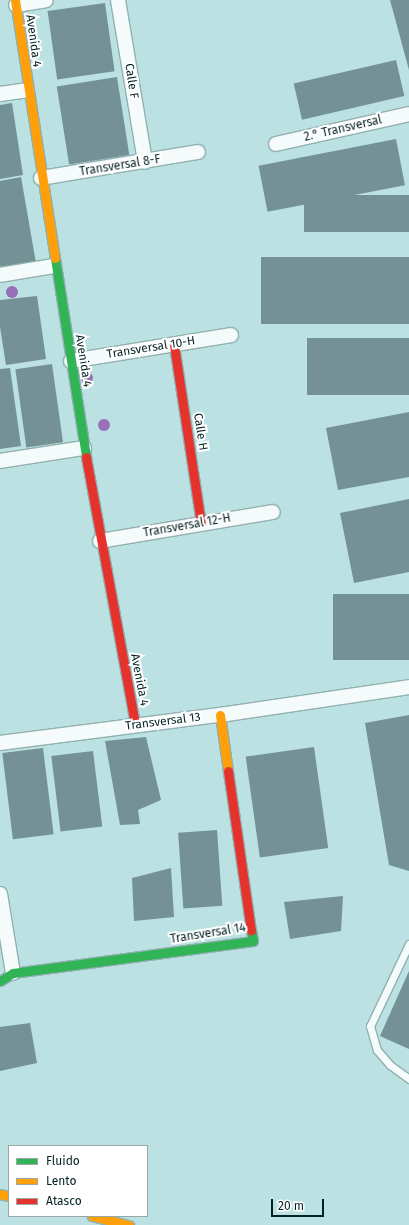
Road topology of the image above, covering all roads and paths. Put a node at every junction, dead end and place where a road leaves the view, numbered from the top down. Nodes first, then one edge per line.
1 (46, 0) edge
2 (118, 0) edge
3 (16, 2) edge
4 (27, 90) junction
5 (0, 94) edge
6 (409, 114) edge
7 (276, 144) dead end
8 (198, 152) dead end
9 (144, 162) junction
10 (41, 178) junction
11 (54, 266) junction
12 (0, 276) edge
13 (231, 335) dead end
14 (174, 345) junction
15 (71, 362) junction
16 (84, 448) junction
17 (0, 461) edge
18 (273, 512) dead end
19 (202, 523) junction
20 (100, 541) junction
21 (409, 687) edge
22 (220, 715) junction
23 (135, 725) junction
24 (0, 743) edge
25 (0, 894) edge
26 (409, 944) edge
27 (13, 973) junction
28 (0, 981) edge
29 (409, 1079) edge
30 (96, 1217) edge
31 (130, 1225) edge

1 - 3 street
2 - 9 street, Calle F
3 - 4 main road, Avenida 4
4 - 5 street
4 - 10 main road, Avenida 4
6 - 7 street, 2.° Transversal
8 - 9 street, Transversal 8-F
9 - 10 street, Transversal 8-F
10 - 11 main road, Avenida 4
11 - 12 street
11 - 15 main road, Avenida 4
13 - 14 street, Transversal 10-H
14 - 15 street, Transversal 10-H
14 - 19 main road, Calle H
15 - 16 main road, Avenida 4
16 - 17 street
16 - 20 main road, Avenida 4
18 - 19 street, Transversal 12-H
19 - 20 street, Transversal 12-H
20 - 23 main road, Avenida 4
21 - 22 street, Transversal 13
22 - 23 street, Transversal 13
22 - 27 main road, Transversal 14
23 - 24 street, Transversal 13
25 - 27 street
26 - 29 lane
27 - 28 main road
30 - 31 main road

